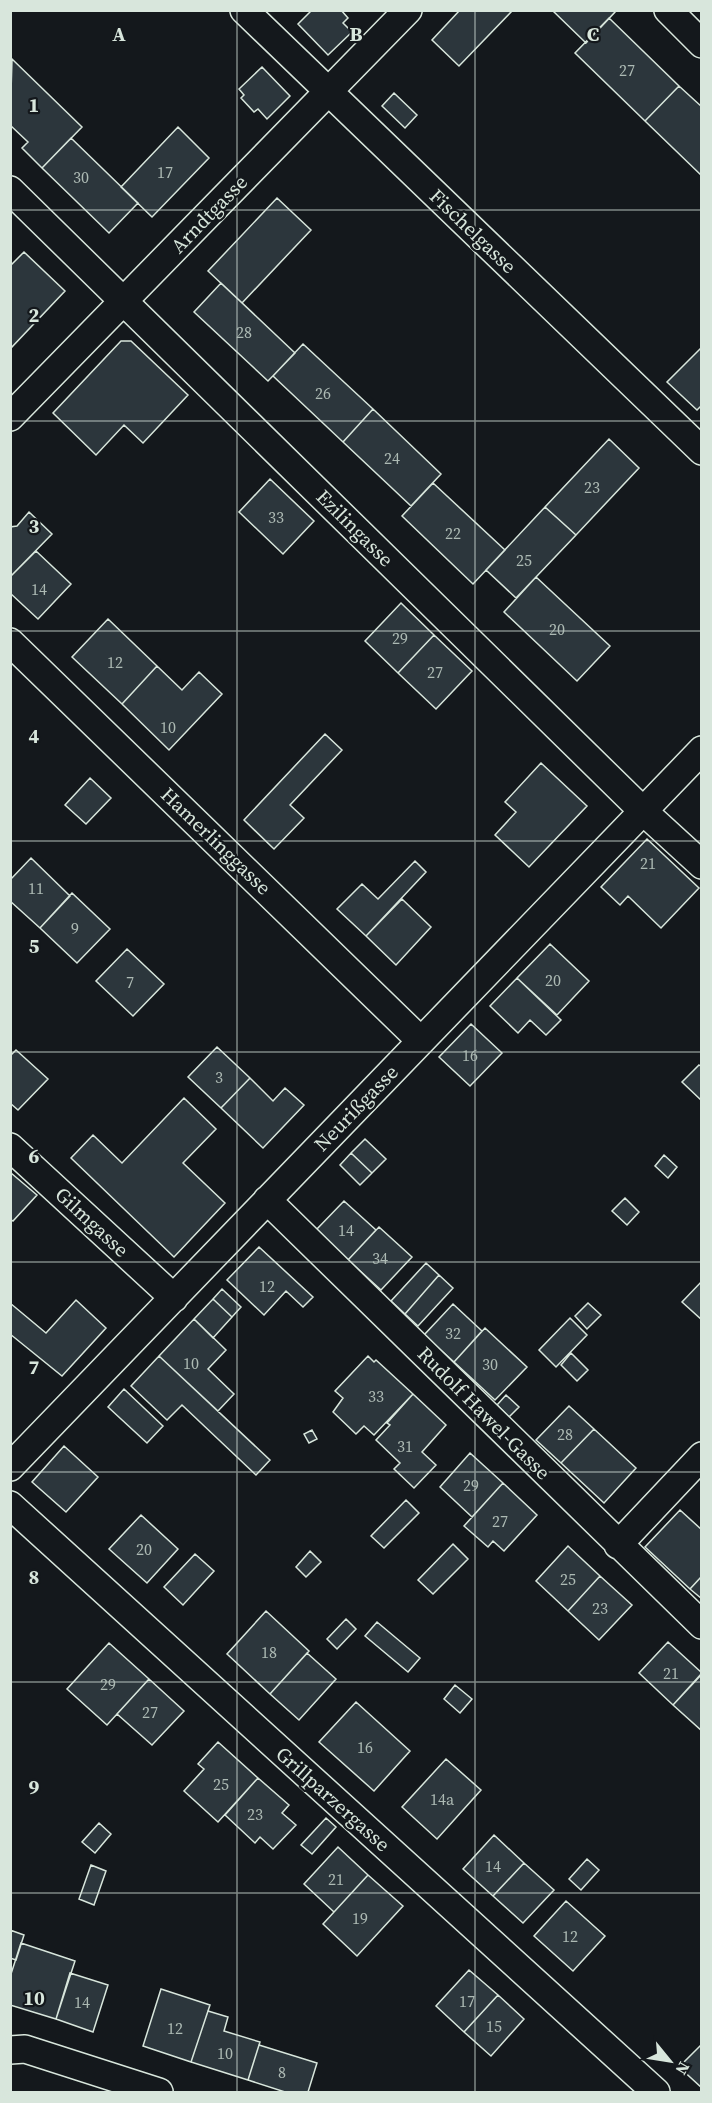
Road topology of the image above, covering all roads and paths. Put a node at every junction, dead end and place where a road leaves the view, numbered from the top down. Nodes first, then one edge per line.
1 (244, 10) edge
2 (408, 10) edge
3 (668, 10) edge
4 (702, 44) edge
5 (328, 92) junction
6 (10, 190) edge
7 (124, 301) junction
8 (10, 417) edge
9 (702, 451) edge
10 (10, 642) edge
11 (702, 750) edge
12 (643, 811) junction
13 (702, 865) edge
14 (421, 1041) junction
15 (10, 1147) edge
16 (267, 1200) junction
17 (174, 1298) junction
18 (702, 1456) edge
19 (10, 1467) edge
20 (10, 1505) edge
21 (618, 1545) junction
22 (702, 1625) edge
23 (10, 2050) edge
24 (159, 2092) edge
25 (656, 2092) edge

1 - 5 street, Fischelgasse
2 - 5 street, Arndtgasse
3 - 4 street
5 - 7 street, Arndtgasse
5 - 9 street, Fischelgasse
6 - 7 street, Ezilingasse
7 - 8 street, Arndtgasse
7 - 12 street, Ezilingasse
10 - 14 street, Hamerlinggasse
11 - 12 street, Neurißgasse
12 - 13 street, Ezilingasse
12 - 14 street, Neurißgasse
14 - 16 street, Neurißgasse
15 - 17 street, Gilmgasse
16 - 17 street, Neurißgasse
16 - 21 street, Rudolf Hawel-Gasse
17 - 19 street, Neurißgasse
18 - 21 street
20 - 25 street, Grillparzergasse
21 - 22 street, Rudolf Hawel-Gasse
23 - 24 street

